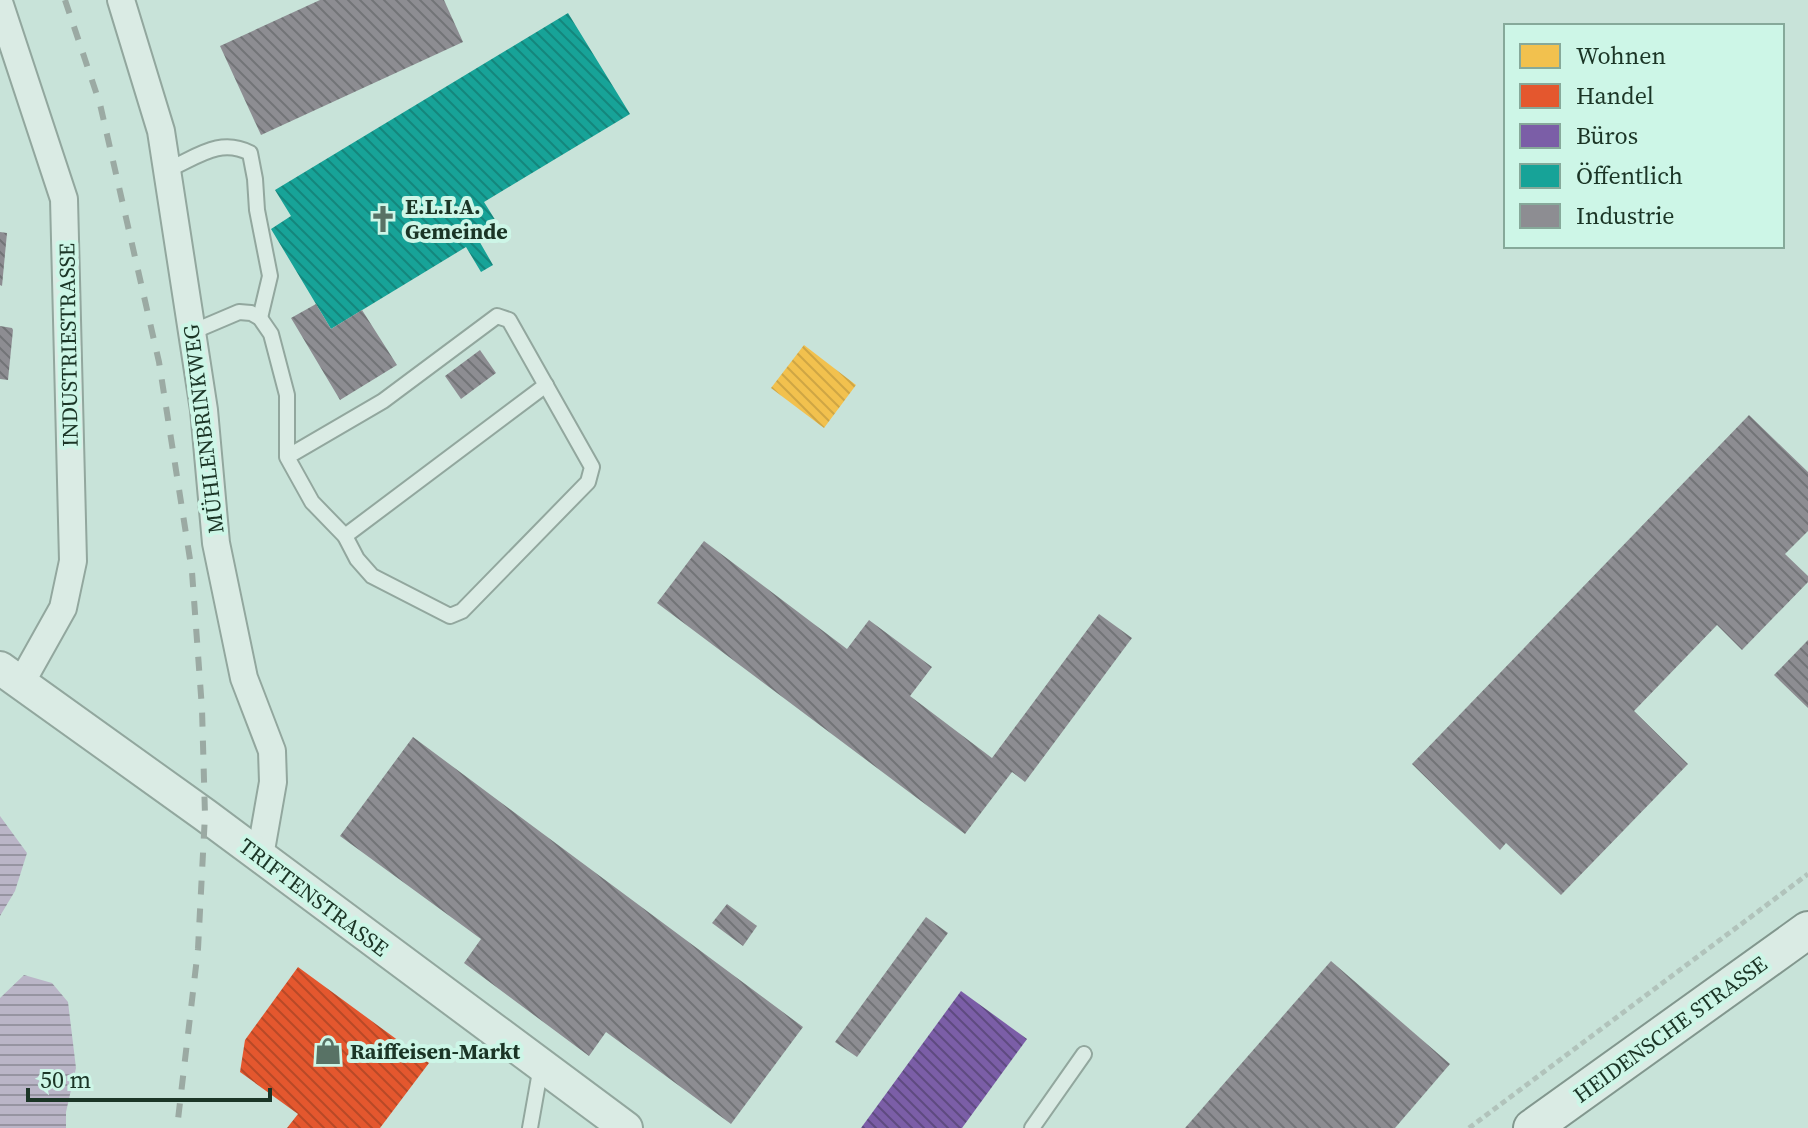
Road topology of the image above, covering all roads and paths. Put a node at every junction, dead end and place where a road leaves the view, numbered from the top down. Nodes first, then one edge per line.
1 (121, 0) edge
2 (0, 5) edge
3 (167, 170) junction
4 (260, 318) junction
5 (192, 332) junction
6 (546, 385) junction
7 (287, 457) junction
8 (345, 536) junction
9 (10, 676) edge
10 (260, 856) junction
11 (1808, 874) edge
12 (1808, 930) edge
13 (1084, 1054) dead end
14 (541, 1065) junction
15 (530, 1128) edge
16 (626, 1128) edge
17 (1032, 1128) edge
18 (1469, 1128) edge
19 (1532, 1128) edge

1 - 3 street, MÜHLENBRINKWEG
2 - 9 street, INDUSTRIESTRASSE
3 - 4 lane
3 - 5 street, MÜHLENBRINKWEG
4 - 5 lane
4 - 7 lane
5 - 10 street, MÜHLENBRINKWEG
6 - 7 lane
6 - 8 lane
6 - 8 lane
7 - 8 lane
9 - 10 street, TRIFTENSTRASSE
10 - 14 street, TRIFTENSTRASSE
11 - 18 path
12 - 19 main road, HEIDENSCHE STRASSE
13 - 17 lane
14 - 15 lane
14 - 16 street, TRIFTENSTRASSE

